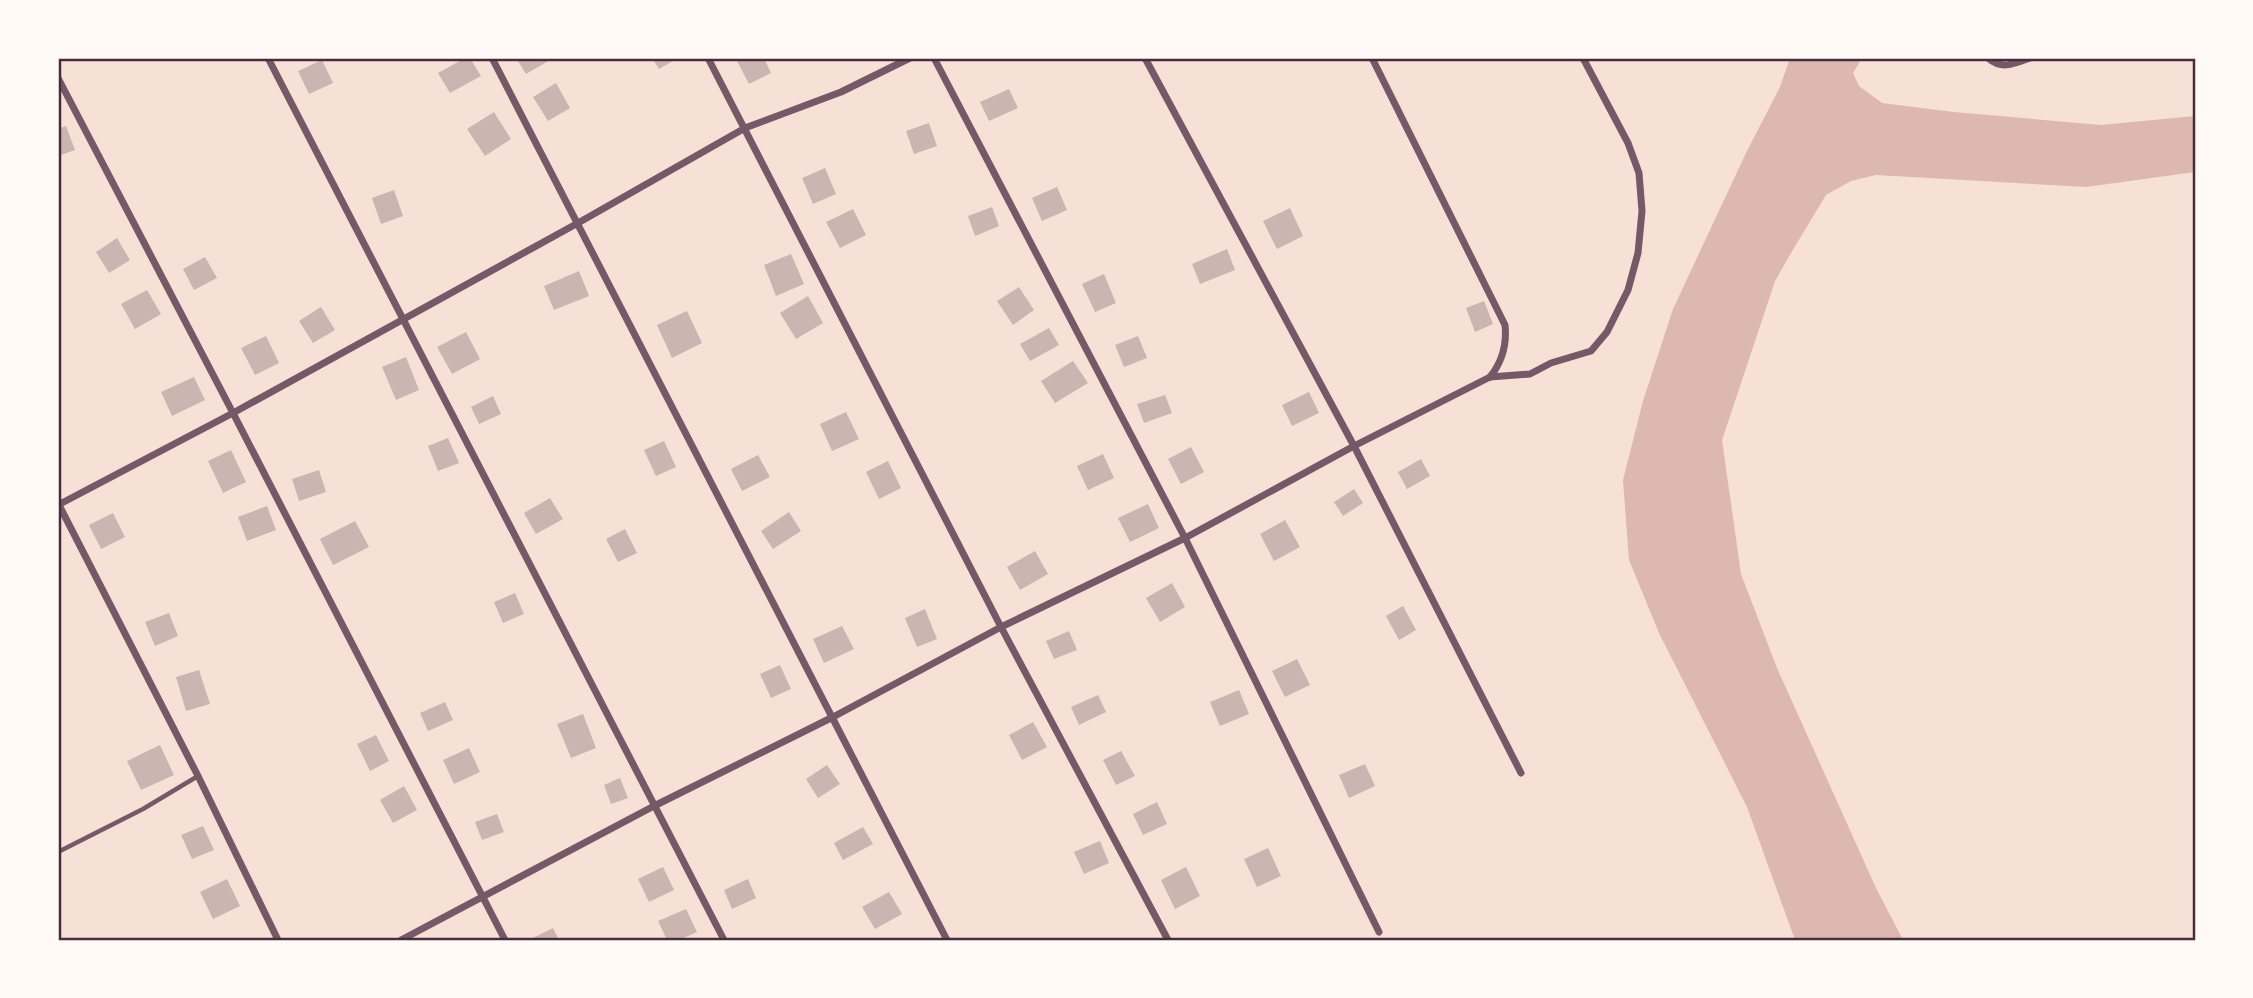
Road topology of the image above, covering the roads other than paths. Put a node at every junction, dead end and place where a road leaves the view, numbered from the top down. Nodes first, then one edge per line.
1 (268, 58) edge
2 (492, 58) edge
3 (708, 58) edge
4 (910, 58) edge
5 (934, 58) edge
6 (1145, 58) edge
7 (1372, 58) edge
8 (1583, 58) edge
9 (1989, 58) edge
10 (2029, 58) edge
11 (58, 78) edge
12 (745, 128) junction
13 (578, 223) junction
14 (404, 319) junction
15 (1490, 377) junction
16 (233, 413) junction
17 (1354, 446) junction
18 (58, 504) edge
19 (1185, 538) junction
20 (1001, 626) junction
21 (833, 717) junction
22 (1521, 773) dead end
23 (198, 776) junction
24 (654, 806) junction
25 (58, 852) edge
26 (482, 896) junction
27 (1379, 932) dead end
28 (278, 940) edge
29 (401, 940) edge
30 (505, 940) edge
31 (724, 940) edge
32 (947, 940) edge
33 (1168, 940) edge

1 - 14 street
2 - 13 street
3 - 12 street
4 - 12 street
5 - 19 street
6 - 17 street
7 - 15 street
8 - 15 street
9 - 10 street
11 - 16 street
12 - 13 street
12 - 20 street
13 - 14 street
13 - 21 street
14 - 16 street
14 - 24 street
15 - 17 street
16 - 18 street
16 - 26 street
17 - 19 street
17 - 22 street
18 - 23 street
19 - 20 street
19 - 27 street
20 - 21 street
20 - 33 street
21 - 24 street
21 - 32 street
23 - 25 lane
23 - 28 street
24 - 26 street
24 - 31 street
26 - 29 street
26 - 30 street

